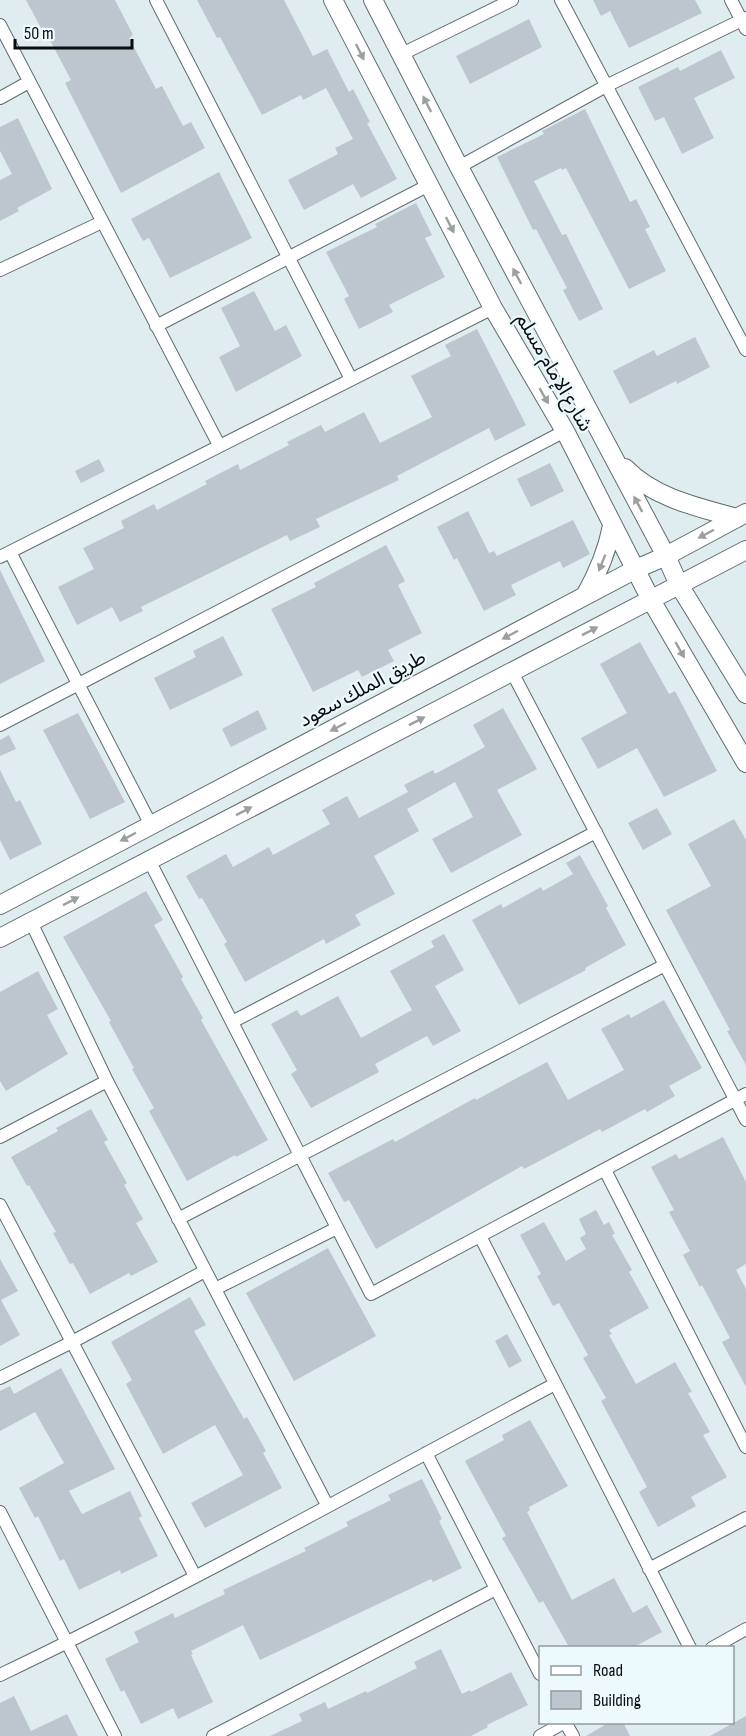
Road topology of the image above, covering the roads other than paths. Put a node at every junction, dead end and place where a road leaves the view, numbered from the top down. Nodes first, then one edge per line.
1 (156, 0) edge
2 (333, 0) edge
3 (373, 0) edge
4 (512, 0) edge
5 (561, 0) edge
6 (731, 0) edge
7 (744, 22) edge
8 (0, 25) edge
9 (402, 54) junction
10 (29, 82) junction
11 (606, 86) junction
12 (0, 98) edge
13 (459, 168) junction
14 (429, 185) junction
15 (102, 222) junction
16 (289, 258) junction
17 (0, 270) edge
18 (493, 308) junction
19 (156, 326) junction
20 (746, 350) edge
21 (351, 379) junction
22 (565, 431) junction
23 (219, 445) junction
24 (613, 457) junction
25 (741, 516) edge
26 (612, 526) junction
27 (746, 550) edge
28 (5, 555) edge
29 (666, 556) junction
30 (636, 569) junction
31 (679, 585) junction
32 (585, 596) junction
33 (651, 600) junction
34 (512, 672) junction
35 (78, 684) junction
36 (746, 694) edge
37 (0, 725) edge
38 (746, 763) edge
39 (151, 825) junction
40 (596, 832) junction
41 (149, 860) junction
42 (0, 905) edge
43 (31, 922) junction
44 (0, 938) edge
45 (665, 965) junction
46 (232, 1022) junction
47 (107, 1081) junction
48 (741, 1097) edge
49 (746, 1120) edge
50 (0, 1137) edge
51 (300, 1154) junction
52 (605, 1170) junction
53 (0, 1205) edge
54 (178, 1219) junction
55 (338, 1228) junction
56 (480, 1236) junction
57 (205, 1271) junction
58 (215, 1290) junction
59 (72, 1342) junction
60 (0, 1378) edge
61 (555, 1384) junction
62 (746, 1447) edge
63 (426, 1453) junction
64 (327, 1505) junction
65 (0, 1512) edge
66 (746, 1518) edge
67 (649, 1569) junction
68 (195, 1576) junction
69 (496, 1589) junction
70 (746, 1629) edge
71 (67, 1643) junction
72 (689, 1646) edge
73 (714, 1646) edge
74 (539, 1672) edge
75 (0, 1675) edge
76 (561, 1724) edge
77 (115, 1736) edge
78 (213, 1736) edge
79 (540, 1736) edge

1 - 16 street
2 -> 14 main road, شارع الإمام مسلم
3 - 9 main road, شارع الإمام مسلم
4 - 9 street
5 - 11 street
6 - 7 street
7 - 11 street
8 - 10 street
13 -> 9 main road, شارع الإمام مسلم
10 - 12 street
10 - 15 street
11 - 13 street
11 - 20 street
24 -> 13 main road, شارع الإمام مسلم
14 - 16 street
14 -> 18 main road, شارع الإمام مسلم
15 - 17 street
15 - 19 street
16 - 19 street
16 - 21 street
18 - 21 street
18 -> 22 main road, شارع الإمام مسلم
19 - 23 street
21 - 23 street
22 - 26 main road, شارع الإمام مسلم
22 - 35 street
23 - 28 street
24 - 25 main road
29 -> 24 main road, شارع الإمام مسلم
25 -> 29 main road, طريق الملك سعود
26 - 30 main road, شارع الإمام مسلم
26 -> 32 main road
27 - 31 main road
28 - 35 street
29 - 30 main road, طريق الملك سعود
29 - 31 main road, شارع الإمام مسلم
30 - 32 main road, طريق الملك سعود
30 - 33 main road, شارع الإمام مسلم
31 - 33 main road
31 - 36 main road, شارع الإمام مسلم
32 -> 39 main road, طريق الملك سعود
34 -> 33 main road
33 -> 38 main road, شارع الإمام مسلم
34 - 40 street
41 -> 34 main road
35 - 37 street
35 - 39 street
39 -> 42 main road, طريق الملك سعود
40 - 45 street
40 - 46 street
43 -> 41 main road
41 - 46 street
43 - 44 main road
43 - 47 street
45 - 48 street
45 - 51 street
46 - 51 street
47 - 50 street
47 - 54 street
48 - 49 street
48 - 52 street
51 - 54 street
51 - 55 street
52 - 56 street
52 - 62 street
53 - 59 street
54 - 57 street
55 - 56 street
55 - 58 street
56 - 61 street
57 - 58 street
57 - 59 street
58 - 64 street
59 - 60 street
59 - 68 street
61 - 63 street
61 - 67 street
63 - 64 street
63 - 69 street
64 - 68 street
65 - 71 street
66 - 67 street
67 - 72 street
68 - 71 street
69 - 74 street
69 - 78 street
70 - 73 street
71 - 75 street
71 - 77 street
76 - 79 street

